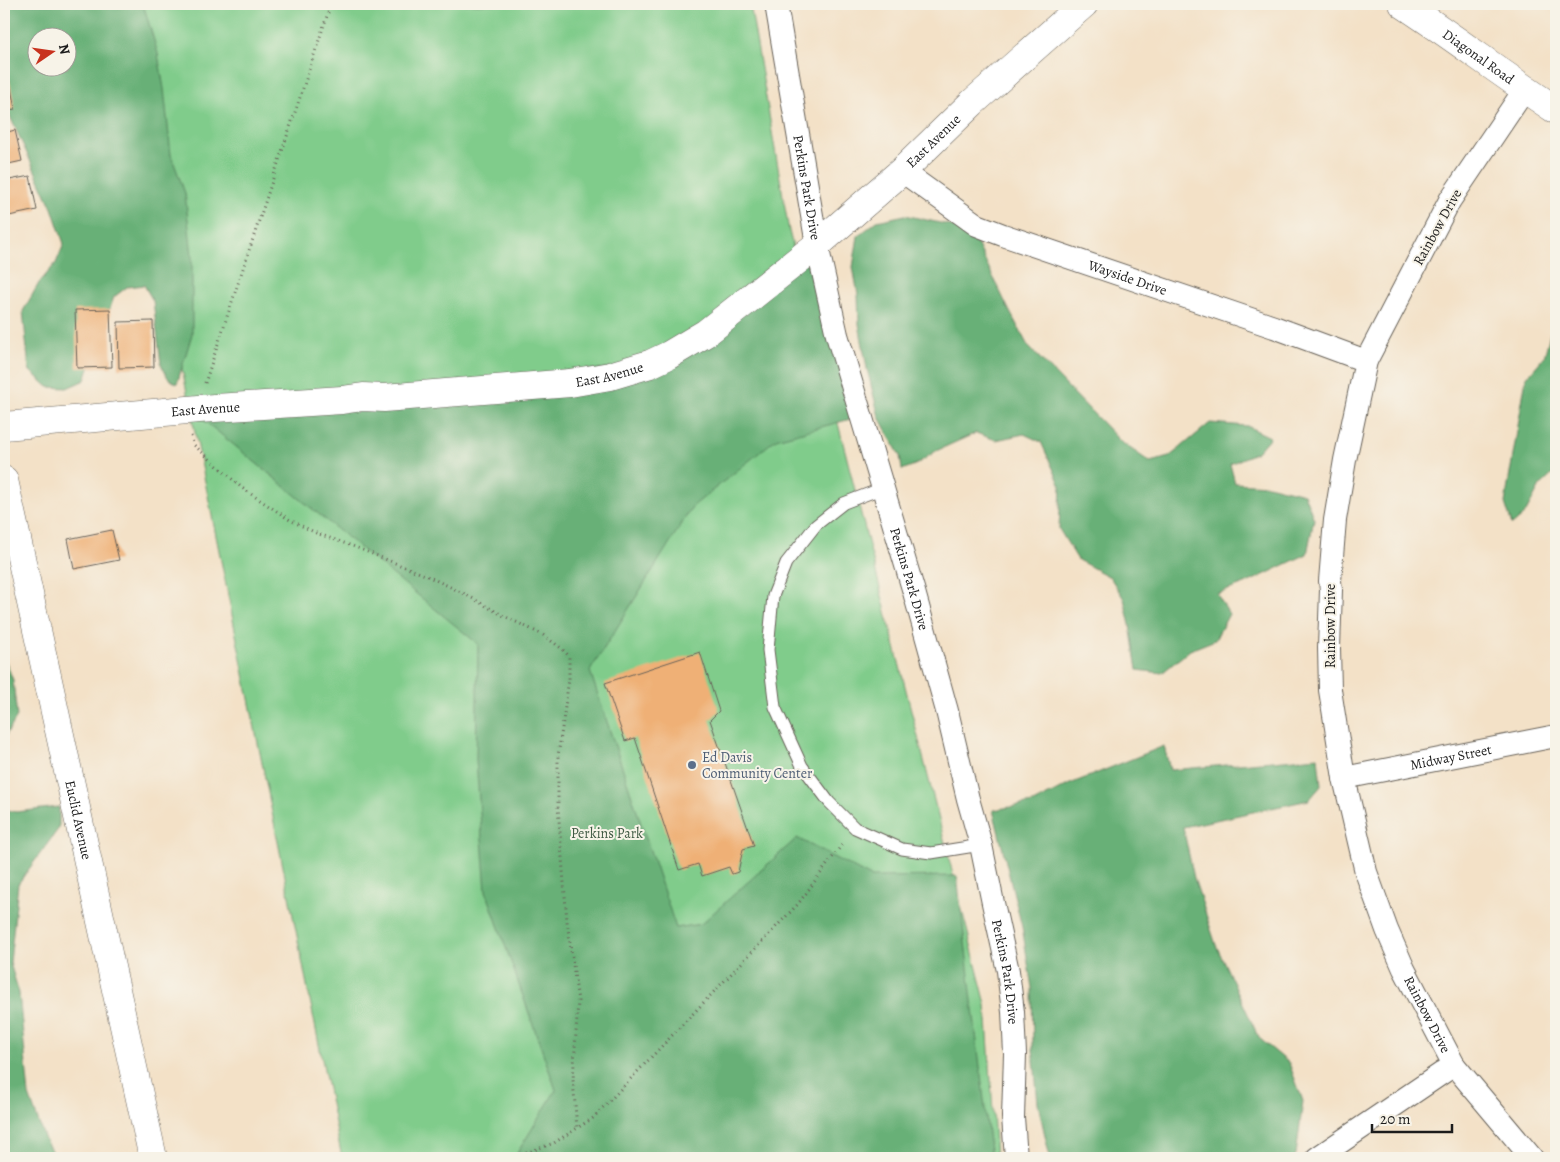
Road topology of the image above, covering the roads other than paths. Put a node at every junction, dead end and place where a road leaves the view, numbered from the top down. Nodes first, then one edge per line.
1 (776, 4) edge
2 (1084, 4) edge
3 (1403, 4) edge
4 (1525, 90) junction
5 (1556, 110) edge
6 (902, 171) junction
7 (817, 245) junction
8 (1366, 361) junction
9 (4, 426) edge
10 (4, 480) edge
11 (883, 488) junction
12 (1556, 736) edge
13 (1344, 778) junction
14 (981, 845) junction
15 (1454, 1065) junction
16 (154, 1158) edge
17 (1016, 1158) edge
18 (1317, 1158) edge
19 (1532, 1158) edge

1 - 7 street, Perkins Park Drive
2 - 6 street, East Avenue
3 - 4 street, Diagonal Road
4 - 5 street, Diagonal Road
4 - 8 street, Rainbow Drive
6 - 7 street, East Avenue
6 - 8 street, Wayside Drive
7 - 9 street, East Avenue
7 - 11 street, Perkins Park Drive
8 - 13 street, Rainbow Drive
10 - 16 street, Euclid Avenue
11 - 14 street, Perkins Park Drive
11 - 14 lane
12 - 13 street, Midway Street
13 - 15 street, Rainbow Drive
14 - 17 street, Perkins Park Drive
15 - 18 street
15 - 19 street, Rainbow Drive

